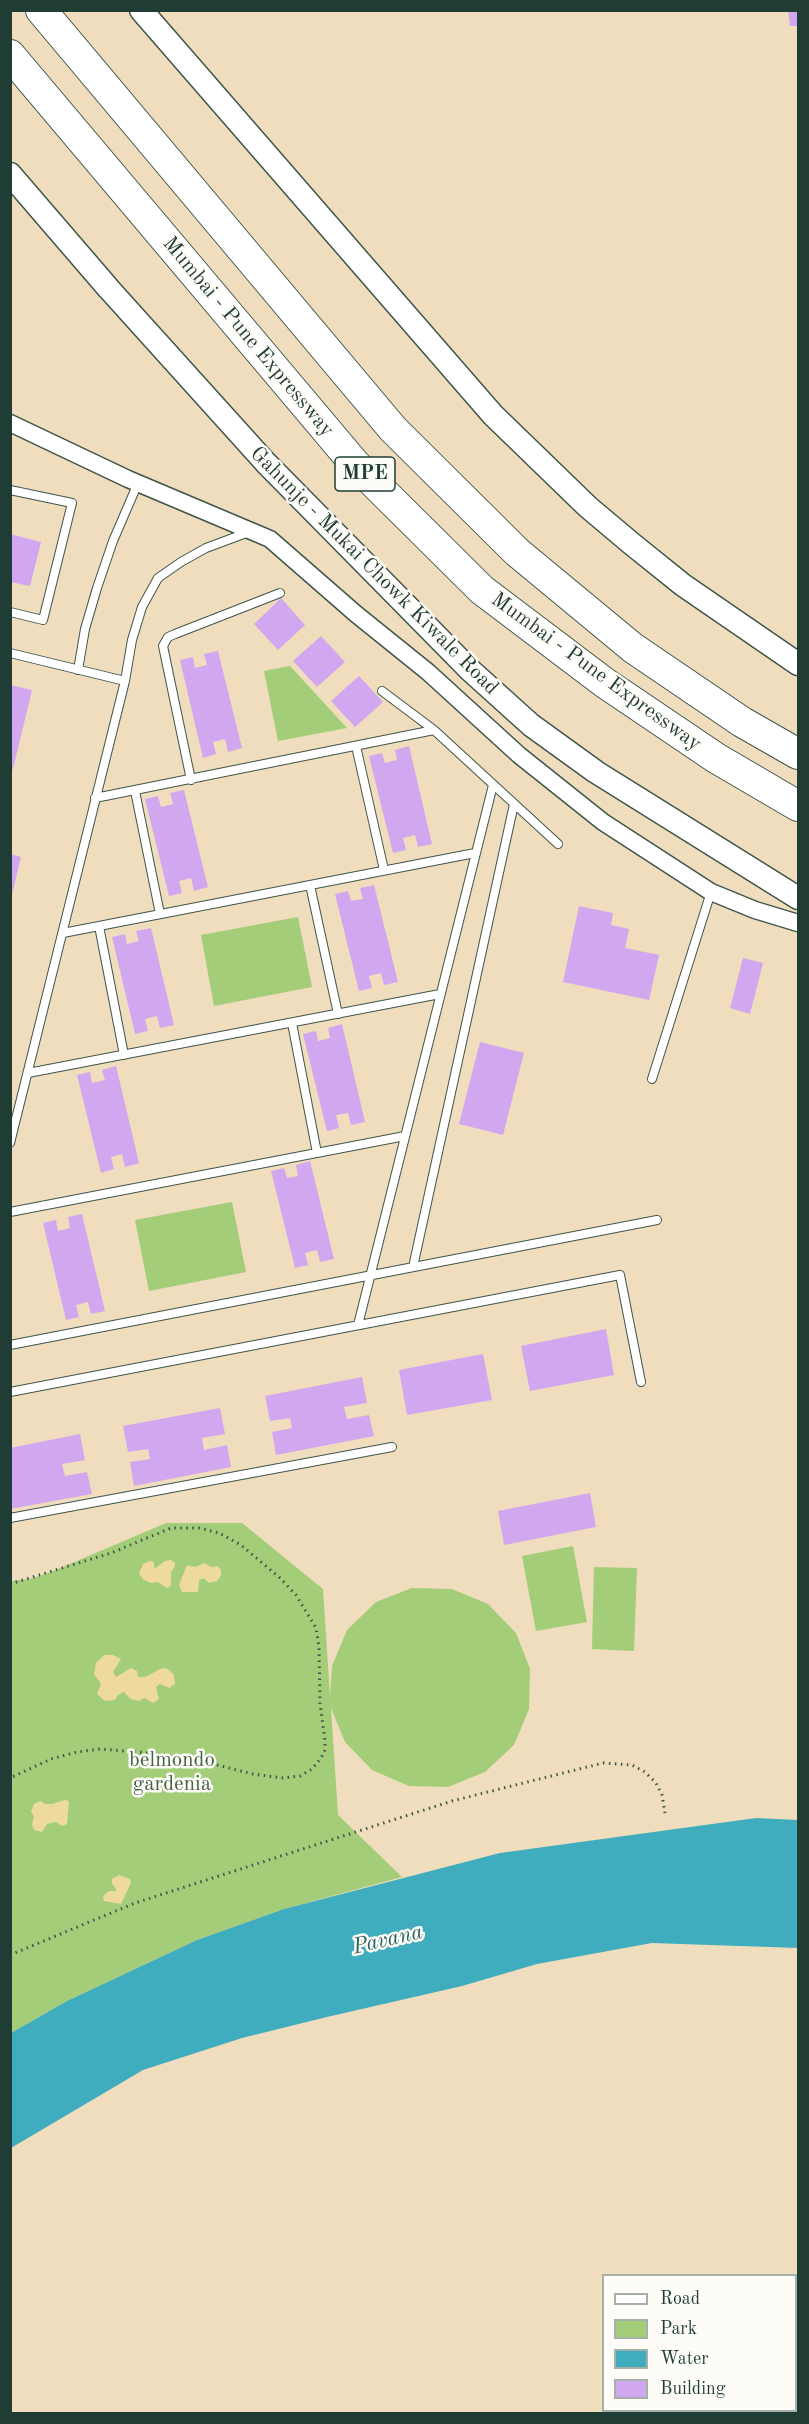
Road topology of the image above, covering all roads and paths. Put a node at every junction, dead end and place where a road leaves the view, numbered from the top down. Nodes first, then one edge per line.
1 (41, 10) edge
2 (141, 10) edge
3 (10, 55) edge
4 (10, 174) edge
5 (10, 423) edge
6 (138, 483) junction
7 (10, 490) edge
8 (252, 531) junction
9 (280, 592) dead end
10 (10, 612) edge
11 (10, 653) edge
12 (798, 664) edge
13 (78, 670) junction
14 (125, 681) junction
15 (382, 691) dead end
16 (434, 730) junction
17 (356, 746) junction
18 (798, 754) edge
19 (191, 780) junction
20 (493, 785) junction
21 (135, 790) junction
22 (95, 798) junction
23 (514, 804) junction
24 (798, 806) edge
25 (558, 844) dead end
26 (475, 853) junction
27 (384, 870) junction
28 (310, 885) junction
29 (711, 892) junction
30 (798, 898) edge
31 (160, 914) junction
32 (798, 923) edge
33 (99, 926) junction
34 (63, 933) junction
35 (440, 994) junction
36 (338, 1014) junction
37 (292, 1023) junction
38 (124, 1055) junction
39 (28, 1073) junction
40 (652, 1078) dead end
41 (405, 1136) junction
42 (10, 1143) edge
43 (317, 1153) junction
44 (10, 1212) edge
45 (657, 1220) dead end
46 (414, 1267) junction
47 (371, 1275) junction
48 (358, 1325) junction
49 (10, 1345) edge
50 (641, 1382) dead end
51 (10, 1392) edge
52 (392, 1447) dead end
53 (10, 1518) edge
54 (10, 1584) edge
55 (10, 1778) edge
56 (665, 1813) dead end
57 (10, 1954) edge

1 - 18 highway, Mumbai - Pune Expressway / MPE
2 - 12 street
3 - 24 highway, Mumbai - Pune Expressway / MPE
4 - 30 street, Gahunje - Mukai Chowk Kiwale Road
5 - 6 street
6 - 8 street
6 - 13 lane
7 - 10 lane
8 - 14 lane
8 - 29 street
9 - 19 lane
11 - 13 lane
13 - 14 lane
14 - 22 lane
15 - 16 lane
16 - 17 lane
16 - 20 lane
17 - 19 lane
17 - 27 lane
19 - 21 lane
20 - 23 lane
20 - 26 lane
21 - 22 lane
21 - 31 lane
22 - 34 lane
23 - 25 lane
23 - 46 lane
26 - 27 lane
26 - 35 lane
27 - 28 lane
28 - 31 lane
28 - 36 lane
29 - 32 street
29 - 40 lane
31 - 33 lane
33 - 34 lane
33 - 38 lane
34 - 39 lane
35 - 36 lane
35 - 41 lane
36 - 37 lane
37 - 38 lane
37 - 43 lane
38 - 39 lane
39 - 42 lane
41 - 43 lane
41 - 47 lane
43 - 44 lane
45 - 46 lane
46 - 47 lane
47 - 48 lane
47 - 49 lane
48 - 50 lane
48 - 51 lane
52 - 53 lane
54 - 55 path
56 - 57 path

